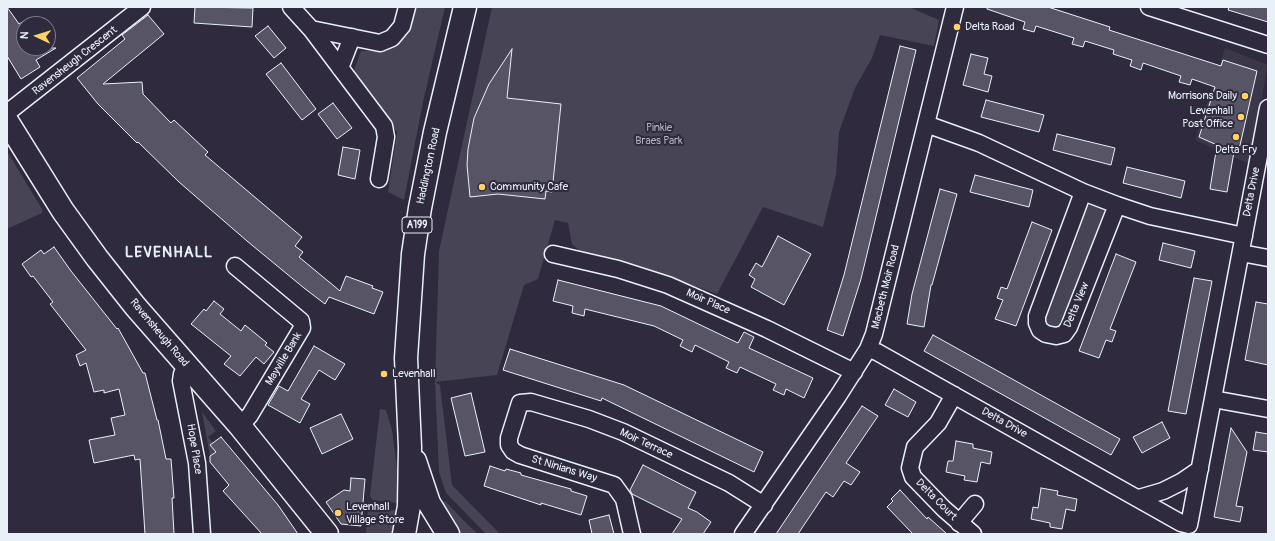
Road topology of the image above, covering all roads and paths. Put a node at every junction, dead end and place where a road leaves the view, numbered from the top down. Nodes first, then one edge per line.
1 (142, 7) edge
2 (291, 7) edge
3 (406, 7) edge
4 (465, 7) edge
5 (955, 7) edge
6 (1149, 7) edge
7 (311, 29) junction
8 (352, 37) junction
9 (1268, 45) edge
10 (340, 68) junction
11 (1268, 108) edge
12 (7, 113) edge
13 (7, 121) edge
14 (926, 124) junction
15 (379, 179) dead end
16 (1083, 192) junction
17 (1117, 205) junction
18 (1244, 236) junction
19 (1241, 253) junction
20 (553, 254) dead end
21 (1268, 258) edge
22 (235, 266) dead end
23 (868, 349) junction
24 (186, 366) junction
25 (854, 372) junction
26 (954, 395) junction
27 (1213, 399) junction
28 (520, 403) joint
29 (1268, 409) edge
30 (240, 426) junction
31 (410, 447) junction
32 (1200, 469) junction
33 (1139, 498) junction
34 (764, 504) junction
35 (974, 504) dead end
36 (959, 523) junction
37 (1188, 530) edge
38 (321, 532) edge
39 (202, 534) edge
40 (404, 534) edge
41 (448, 534) edge
42 (632, 534) edge
43 (743, 534) edge
44 (973, 534) edge

1 - 12 street, Ravensheugh Crescent
2 - 7 street
3 - 8 street
4 - 31 main road, Haddington Road / A199
5 - 14 street, Macbeth Moir Road
6 - 9 street
7 - 8 street
7 - 10 street
8 - 10 street
10 - 15 street
11 - 18 street, Delta Drive
13 - 24 main road, Ravensheugh Road
14 - 16 street
14 - 23 street, Macbeth Moir Road
16 - 17 street
16 - 17 street, Delta View
17 - 18 street
18 - 19 street, Delta Drive
19 - 21 street
19 - 27 street, Delta Drive
20 - 25 street, Moir Place
22 - 30 street, Mayville Bank
23 - 25 street, Macbeth Moir Road
23 - 26 street, Delta Drive
24 - 30 main road, Ravensheugh Road
24 - 39 street, Hope Place
25 - 34 street, Macbeth Moir Road
26 - 33 street, Delta Drive
26 - 36 street, Delta Court
27 - 29 street
27 - 32 street, Delta Drive
28 - 34 street, Moir Terrace
28 - 42 street, St Ninians Way
30 - 38 main road, Ravensheugh Road
31 - 40 main road, Haddington Road / A199
31 - 41 main road, Haddington Road / A199
32 - 33 street
32 - 37 street, Delta Drive
33 - 37 street, Delta Drive
34 - 43 street, Macbeth Moir Road
35 - 36 street, Delta Court
36 - 44 street, Delta Court

